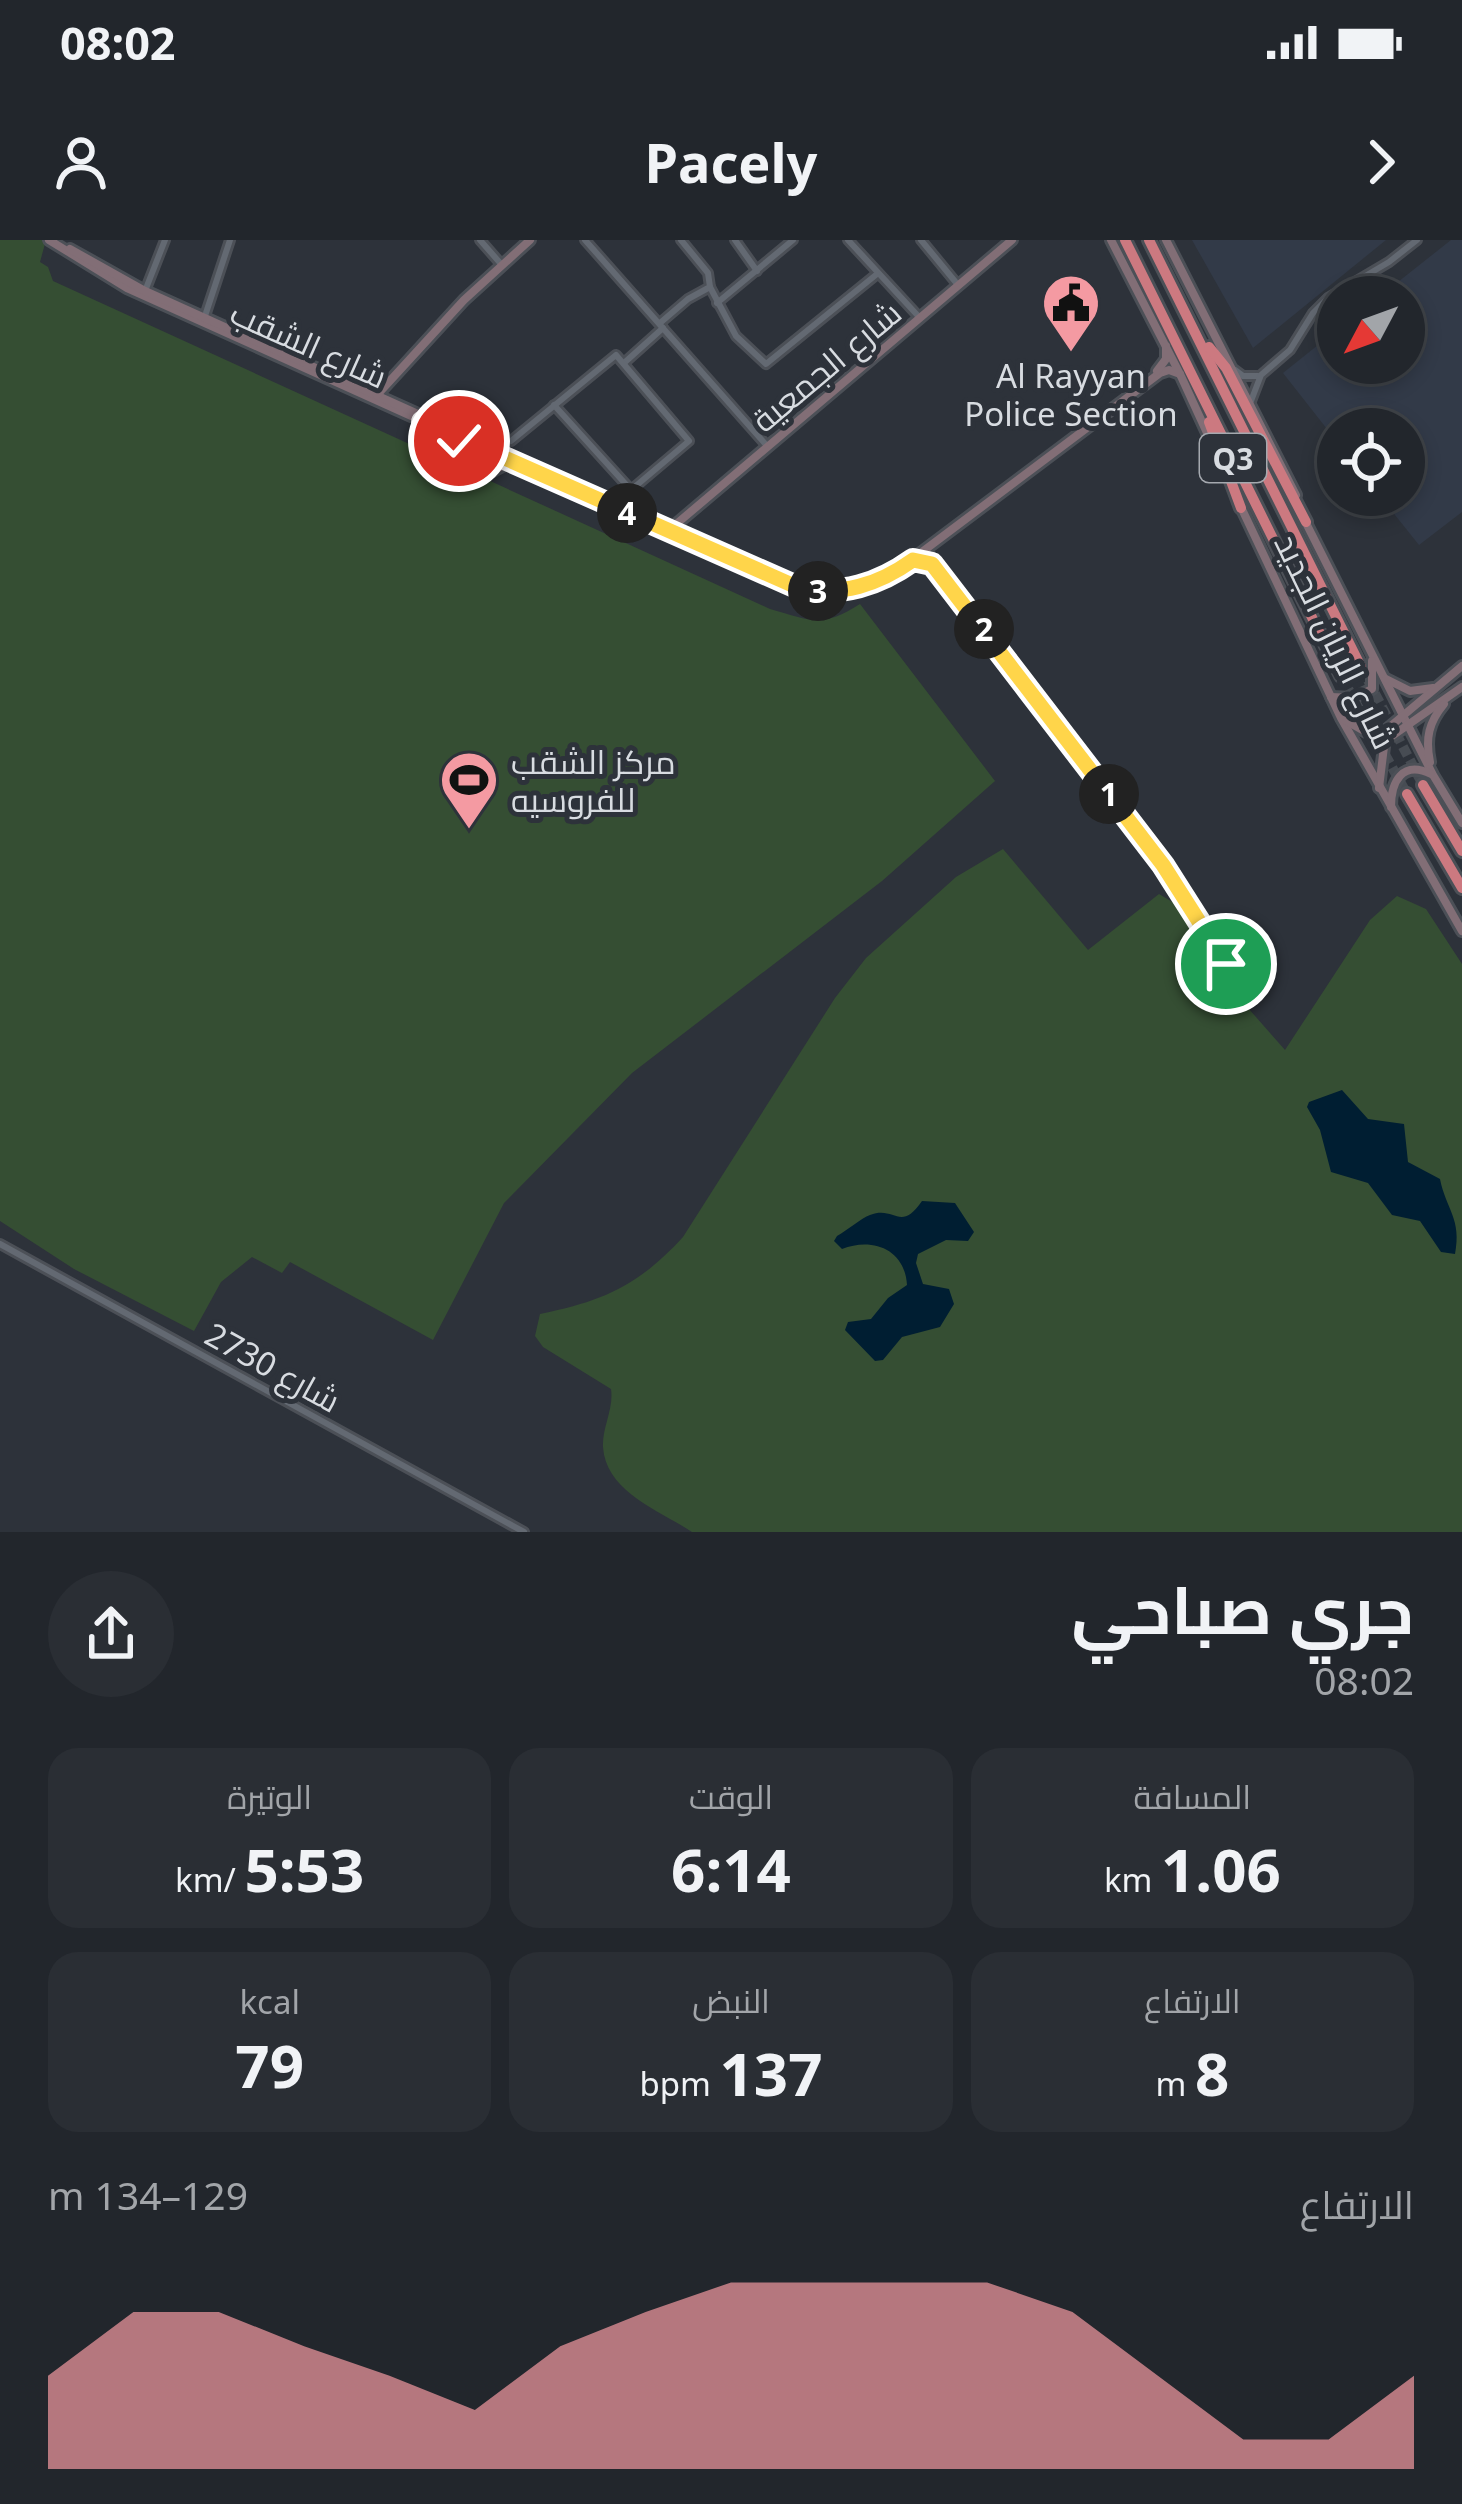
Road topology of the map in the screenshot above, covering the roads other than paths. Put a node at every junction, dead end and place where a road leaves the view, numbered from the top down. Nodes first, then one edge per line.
1 (53, 240) edge
2 (165, 240) edge
3 (230, 240) edge
4 (480, 240) edge
5 (530, 240) edge
6 (585, 240) edge
7 (681, 240) edge
8 (736, 240) edge
9 (793, 240) edge
10 (848, 240) edge
11 (921, 240) edge
12 (1012, 240) edge
13 (1111, 240) edge
14 (1125, 240) edge
15 (1149, 240) edge
16 (1166, 240) edge
17 (1417, 240) edge
18 (501, 264) junction
19 (757, 271) junction
20 (877, 274) junction
21 (958, 285) junction
22 (710, 287) junction
23 (145, 291) junction
24 (717, 304) junction
25 (1162, 314) junction
26 (920, 318) junction
27 (204, 320) junction
28 (662, 325) junction
29 (1194, 328) junction
30 (1168, 342) junction
31 (624, 364) junction
32 (1235, 370) junction
33 (1180, 374) junction
34 (1262, 375) junction
35 (377, 395) junction
36 (1251, 401) junction
37 (554, 405) junction
38 (423, 422) junction
39 (1091, 423) junction
40 (511, 441) dead end
41 (768, 447) junction
42 (513, 462) junction
43 (476, 465) dead end
44 (485, 475) dead end
45 (632, 490) junction
46 (983, 504) junction
47 (622, 506) junction
48 (1241, 508) junction
49 (1306, 522) junction
50 (670, 530) junction
51 (938, 541) junction
52 (706, 546) junction
53 (925, 551) junction
54 (913, 560) junction
55 (934, 563) junction
56 (1369, 648) junction
57 (1462, 665) edge
58 (1361, 668) tunnel mouth
59 (1340, 676) tunnel mouth
60 (1384, 678) junction
61 (1435, 687) junction
62 (1462, 687) edge
63 (1452, 695) junction
64 (1331, 697) junction
65 (1402, 714) junction
66 (1341, 718) junction
67 (1408, 726) junction
68 (1383, 737) junction
69 (1431, 780) junction
70 (1379, 789) junction
71 (1407, 794) tunnel mouth
72 (1391, 808) junction
73 (1462, 823) edge
74 (1462, 851) edge
75 (1462, 888) edge
76 (1462, 931) edge
77 (1226, 964) dead end
78 (0, 1244) edge
79 (524, 1532) edge

1 - 23 street, شارع الشقب
1 - 27 street, شارع الشقب
2 - 23 street
3 - 27 street
4 - 18 street
5 - 18 street
6 - 28 street
7 - 22 street
8 - 19 street
9 - 19 street
10 - 20 street
11 - 21 street
12 - 21 street, شارع الجمعية
13 - 30 street, شارع الريان الجديد
14 - 25 highway, شارع الريان الجديد / Q3
15 - 29 highway, شارع الريان الجديد / Q3
16 - 32 street, شارع الريان الجديد
17 - 34 street
18 - 35 street
19 - 24 street
20 - 24 street
20 - 26 street
21 - 26 street, شارع الجمعية
22 - 24 street
22 - 28 street
23 - 27 street, شارع الشقب
25 - 30 highway, شارع الريان الجديد / Q3
25 - 30 highway
26 - 41 street, شارع الجمعية
27 - 35 street, شارع الشقب
27 - 38 street, شارع الشقب
28 - 31 street
28 - 41 street
29 - 49 highway
29 - 58 highway, شارع الريان الجديد / Q3
30 - 33 street, شارع الريان الجديد
30 - 39 street, شارع الشقب
30 - 48 highway
30 - 59 highway, شارع الريان الجديد / Q3
31 - 37 street
31 - 45 street
32 - 34 street
32 - 36 street, شارع الريان الجديد
33 - 39 street, شارع الشقب
33 - 48 street, شارع الريان الجديد
34 - 36 street
35 - 47 street, شارع الشقب
36 - 49 street, شارع الريان الجديد
37 - 40 street
37 - 45 street
38 - 42 street, شارع الشقب
38 - 43 street
39 - 46 street, شارع الشقب
41 - 50 street, شارع الجمعية
42 - 44 street
42 - 50 street, شارع الشقب
45 - 47 street
46 - 51 street, شارع الشقب
46 - 52 street, شارع الشقب
47 - 50 street, شارع الشقب
48 - 64 street, شارع الريان الجديد
49 - 56 street, شارع الريان الجديد
50 - 52 street, شارع الشقب
51 - 53 street, شارع الشقب
51 - 55 street
52 - 54 street, شارع الشقب
53 - 54 street, شارع الشقب
53 - 55 street
54 - 55 street
55 - 77 street
56 - 60 street, شارع الريان الجديد
56 - 64 street
57 - 61 street
60 - 61 street
60 - 65 street, شارع الريان الجديد
61 - 65 street
62 - 63 street
63 - 67 street
63 - 69 street
64 - 66 street, شارع الريان الجديد
65 - 67 street, شارع الريان الجديد
65 - 68 street
66 - 68 street
66 - 70 street, شارع الريان الجديد
67 - 68 street
67 - 69 street, شارع الريان الجديد
68 - 70 street
69 - 72 street
69 - 73 street, شارع الريان الجديد
69 - 74 highway, شارع الريان الجديد
70 - 72 street, شارع الريان الجديد
71 - 75 highway
72 - 76 street, شارع الريان الجديد
78 - 79 street, شارع 2730

